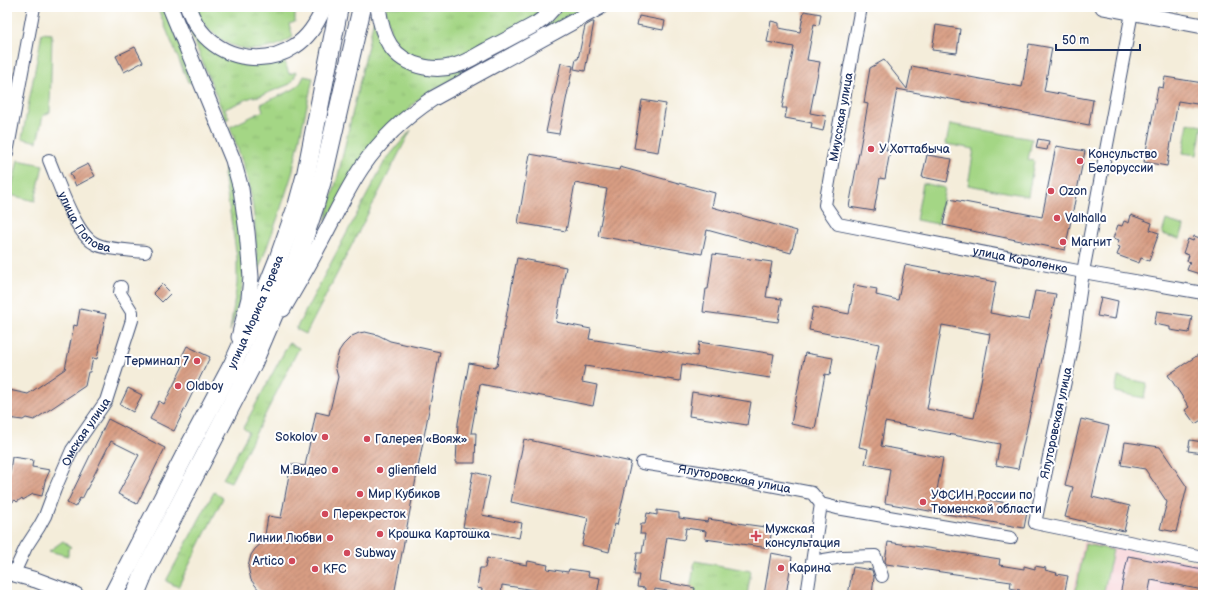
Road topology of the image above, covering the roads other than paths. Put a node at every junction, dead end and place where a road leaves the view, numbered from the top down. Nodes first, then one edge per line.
1 (34, 7) edge
2 (170, 7) edge
3 (188, 7) edge
4 (324, 7) edge
5 (340, 7) edge
6 (362, 7) edge
7 (378, 7) edge
8 (554, 7) edge
9 (600, 7) edge
10 (861, 7) edge
11 (1102, 7) edge
12 (1132, 10) edge
13 (1203, 26) edge
14 (7, 153) edge
15 (49, 160) dead end
16 (838, 224) joint
17 (145, 252) dead end
18 (1083, 272) junction
19 (121, 287) dead end
20 (1203, 293) edge
21 (253, 363) junction
22 (232, 364) junction
23 (642, 464) dead end
24 (821, 504) junction
25 (1011, 538) dead end
26 (1203, 557) edge
27 (812, 562) junction
28 (10, 572) edge
29 (882, 576) dead end
30 (76, 595) edge
31 (113, 595) edge
32 (135, 595) edge
33 (807, 595) edge

1 - 14 street
2 - 22 street
3 - 4 street
5 - 22 main road, улица Мориса Тореза
6 - 21 main road, улица Мориса Тореза
7 - 8 street
9 - 21 street
10 - 16 street, Миусская улица
11 - 12 street
12 - 13 street
12 - 18 street
15 - 17 street, улица Попова
16 - 18 street, улица Короленко
18 - 20 street, улица Короленко
18 - 26 street, Ялуторовская улица
19 - 28 street, Омская улица
21 - 32 main road, улица Мориса Тореза
22 - 31 main road, улица Мориса Тореза
23 - 24 street, Ялуторовская улица
24 - 25 street, Ялуторовская улица
24 - 27 street
27 - 29 street
27 - 33 street
28 - 30 street

